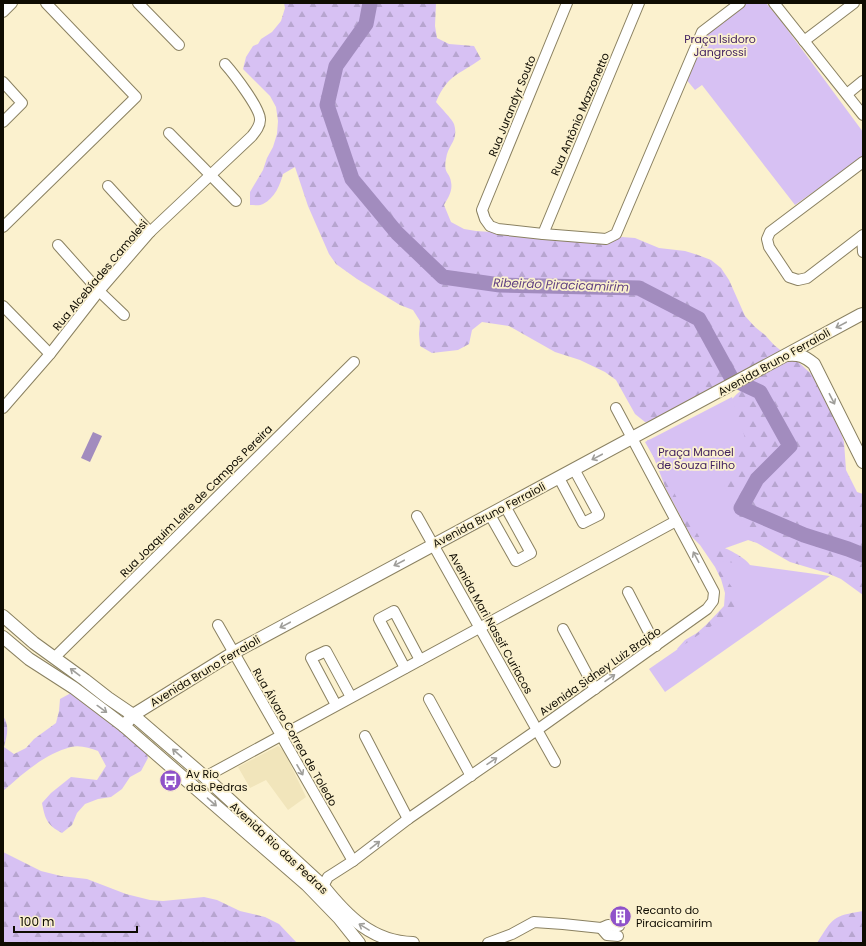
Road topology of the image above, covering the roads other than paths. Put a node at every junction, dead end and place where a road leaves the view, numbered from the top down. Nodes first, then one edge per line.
1 (12, 3) edge
2 (46, 3) edge
3 (138, 3) edge
4 (567, 3) edge
5 (639, 3) edge
6 (740, 3) edge
7 (774, 3) edge
8 (854, 3) edge
9 (3, 12) edge
10 (804, 41) junction
11 (179, 45) dead end
12 (227, 66) dead end
13 (863, 81) edge
14 (3, 82) edge
15 (847, 94) junction
16 (863, 115) edge
17 (3, 122) edge
18 (169, 133) dead end
19 (863, 162) edge
20 (210, 175) junction
21 (108, 186) dead end
22 (236, 201) dead end
23 (3, 228) edge
24 (150, 232) junction
25 (543, 234) junction
26 (862, 236) edge
27 (58, 245) dead end
28 (863, 252) edge
29 (99, 291) junction
30 (3, 306) edge
31 (862, 313) edge
32 (124, 315) dead end
33 (819, 336) junction
34 (50, 354) junction
35 (787, 355) junction
36 (354, 362) dead end
37 (814, 364) junction
38 (3, 408) edge
39 (616, 408) dead end
40 (632, 438) junction
41 (863, 462) edge
42 (574, 469) junction
43 (559, 478) junction
44 (505, 506) junction
45 (490, 515) junction
46 (417, 516) dead end
47 (676, 521) junction
48 (434, 545) junction
49 (628, 592) dead end
50 (3, 616) edge
51 (218, 625) dead end
52 (480, 628) junction
53 (563, 629) dead end
54 (3, 637) edge
55 (656, 646) junction
56 (233, 653) junction
57 (55, 657) junction
58 (420, 660) junction
59 (405, 668) junction
60 (595, 689) junction
61 (351, 697) junction
62 (429, 699) dead end
63 (336, 705) junction
64 (133, 715) junction
65 (124, 726) junction
66 (537, 730) junction
67 (281, 736) junction
68 (365, 736) dead end
69 (554, 762) dead end
70 (470, 776) junction
71 (205, 777) junction
72 (408, 819) junction
73 (353, 861) junction
74 (322, 886) junction
75 (618, 931) dead end
76 (512, 934) junction
77 (359, 943) edge
78 (413, 943) edge
79 (488, 943) edge
80 (507, 943) edge

1 - 9 street
2 - 23 street
3 - 11 street
4 - 25 street, Rua Jurandyr Souto
5 - 25 street, Rua Antônio Mazzonetto
6 - 25 street
7 - 10 street
8 - 10 street
10 - 15 street
12 - 20 street, Rua Alcebíades Camolesi
13 - 15 street
14 - 17 street
15 - 16 street
18 - 20 street
19 - 26 street
20 - 22 street
20 - 24 street, Rua Alcebíades Camolesi
21 - 24 street
24 - 29 street, Rua Alcebíades Camolesi
26 - 28 street
27 - 29 street
29 - 32 street
29 - 34 street, Rua Alcebíades Camolesi
30 - 34 street
31 -> 33 street, Avenida Bruno Ferraioli
33 - 35 street, Avenida Bruno Ferraioli
33 - 37 street
34 - 38 street, Rua Alcebíades Camolesi
35 - 37 street
35 - 40 street, Avenida Bruno Ferraioli
36 - 57 street, Rua Joaquim Leite de Campos Pereira
37 -> 41 street
39 - 40 street, Avenida Sidney Luiz Brajão
40 -> 42 street, Avenida Bruno Ferraioli
40 - 47 street, Avenida Sidney Luiz Brajão
42 - 43 street, Avenida Bruno Ferraioli
42 - 43 street
43 - 44 street, Avenida Bruno Ferraioli
44 - 45 street, Avenida Bruno Ferraioli
44 - 45 street
45 - 48 street, Avenida Bruno Ferraioli
46 - 48 street, Avenida Mari Nassif Curiacos
47 - 52 street
55 -> 47 street, Avenida Sidney Luiz Brajão
48 - 52 street, Avenida Mari Nassif Curiacos
48 -> 56 street, Avenida Bruno Ferraioli
49 - 55 street
50 - 57 street, Avenida Rio das Pedras
51 - 56 street, Rua Álvaro Correa de Toledo
52 - 58 street
52 - 66 street, Avenida Mari Nassif Curiacos
53 - 60 street
54 -> 65 street, Avenida Rio das Pedras
60 -> 55 street, Avenida Sidney Luiz Brajão
56 - 64 street, Avenida Bruno Ferraioli
56 - 67 street, Rua Álvaro Correa de Toledo
64 -> 57 street, Avenida Rio das Pedras
58 - 59 street
58 - 59 street
59 - 61 street
60 - 66 street, Avenida Sidney Luiz Brajão
61 - 63 street
61 - 63 street
62 - 70 street
63 - 67 street
64 - 65 street, Avenida Bruno Ferraioli
71 -> 64 street, Avenida Rio das Pedras
65 -> 77 street, Avenida Rio das Pedras
66 - 69 street, Avenida Mari Nassif Curiacos
70 -> 66 street, Avenida Sidney Luiz Brajão
67 - 71 street
67 -> 73 street, Rua Álvaro Correa de Toledo
68 - 72 street
70 - 72 street, Avenida Sidney Luiz Brajão
71 - 74 street, Avenida Rio das Pedras
73 -> 72 street, Avenida Sidney Luiz Brajão
73 - 74 street, Avenida Sidney Luiz Brajão
78 -> 74 street, Avenida Rio das Pedras
75 - 76 street
76 - 79 street
76 - 80 street

